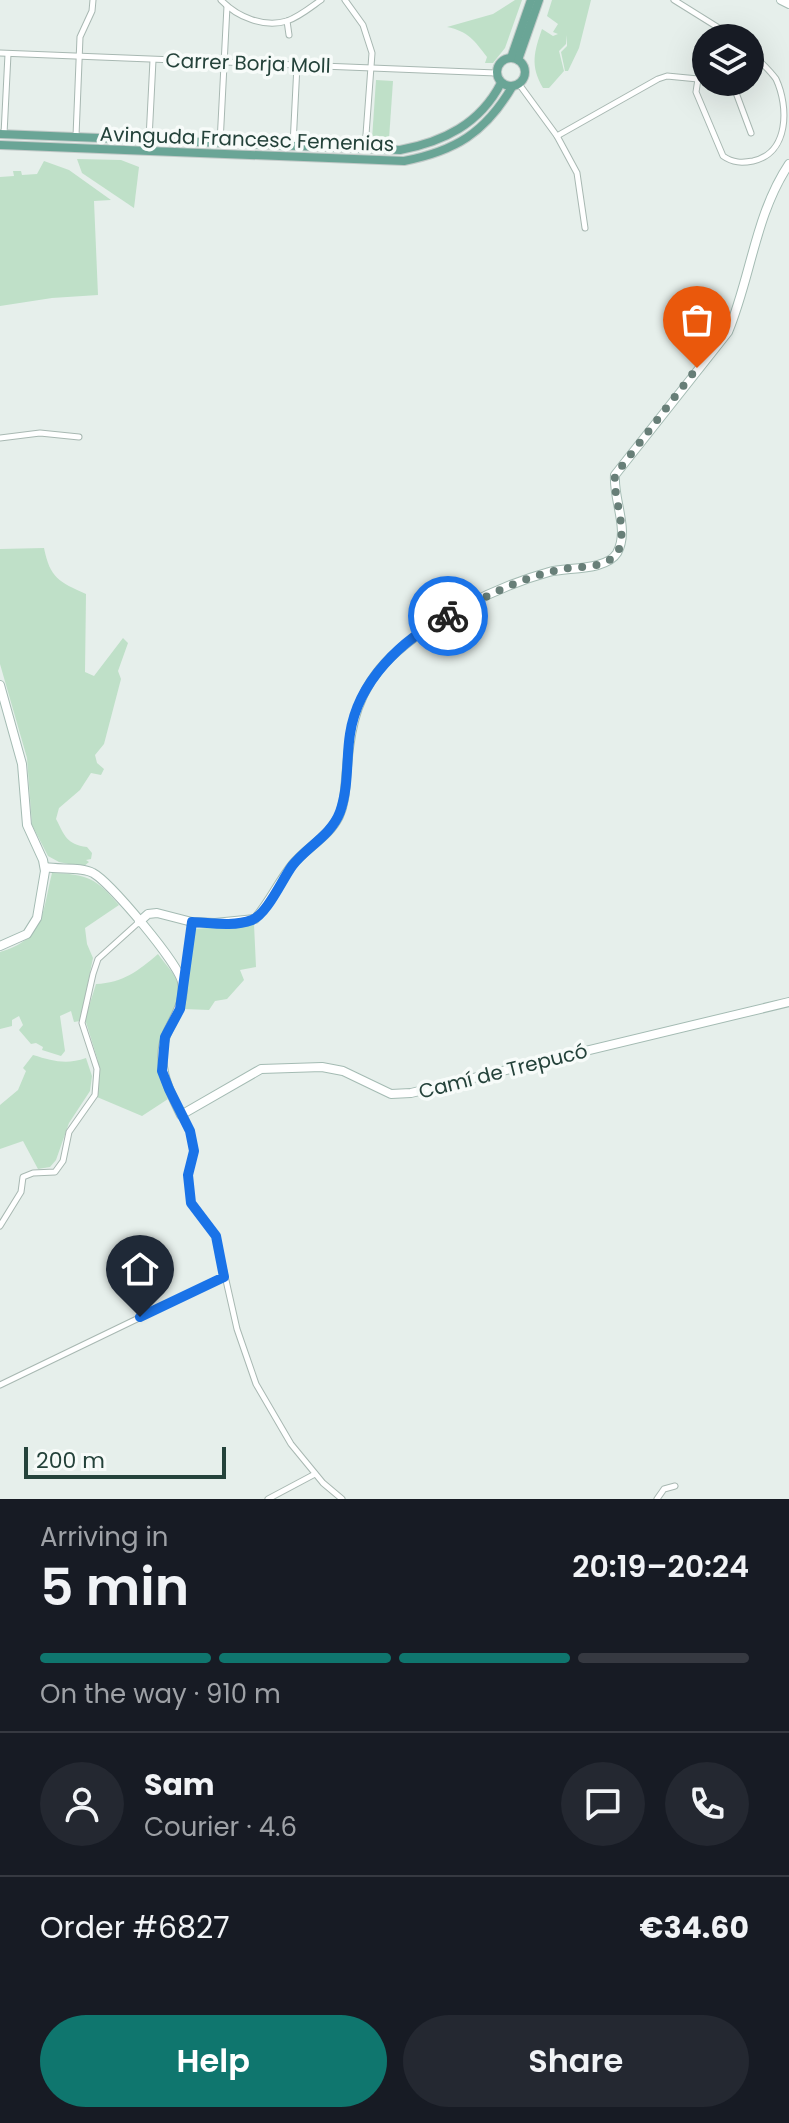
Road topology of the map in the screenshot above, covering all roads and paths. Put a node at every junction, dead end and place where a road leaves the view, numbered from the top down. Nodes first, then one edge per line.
1 (93, 0) edge
2 (221, 0) edge
3 (321, 0) edge
4 (345, 0) edge
5 (531, 0) edge
6 (539, 0) edge
7 (674, 0) edge
8 (781, 0) edge
9 (789, 4) edge
10 (227, 6) junction
11 (287, 21) junction
12 (713, 24) edge
13 (289, 35) dead end
14 (0, 53) edge
15 (8, 54) junction
16 (79, 57) junction
17 (514, 59) junction
18 (153, 60) junction
19 (224, 62) junction
20 (297, 65) junction
21 (764, 66) edge
22 (371, 68) junction
23 (496, 73) junction
24 (692, 78) edge
25 (501, 83) junction
26 (515, 85) junction
27 (698, 96) edge
28 (737, 96) edge
29 (751, 133) dead end
30 (2, 134) edge
31 (557, 136) junction
32 (75, 137) junction
33 (149, 140) junction
34 (220, 143) junction
35 (0, 145) edge
36 (293, 146) junction
37 (365, 149) junction
38 (789, 164) edge
39 (585, 228) dead end
40 (79, 437) dead end
41 (0, 438) edge
42 (0, 685) edge
43 (45, 867) junction
44 (139, 922) junction
45 (192, 922) junction
46 (0, 946) edge
47 (182, 980) junction
48 (789, 1002) edge
49 (181, 1115) junction
50 (0, 1226) edge
51 (224, 1277) junction
52 (0, 1385) edge
53 (315, 1474) junction
54 (675, 1486) dead end
55 (268, 1499) edge
56 (342, 1499) edge
57 (657, 1499) edge

1 - 16 street
2 - 10 street
3 - 11 street
4 - 22 street
5 - 17 main road
6 - 17 main road
7 - 12 street
8 - 9 street
10 - 11 street
10 - 19 street
11 - 13 street
14 - 15 street, Carrer Borja Moll
15 - 16 street, Carrer Borja Moll
15 - 30 street
16 - 18 street, Carrer Borja Moll
16 - 32 street
17 - 23 main road
17 - 26 main road
18 - 19 street, Carrer Borja Moll
18 - 33 street
19 - 20 street, Carrer Borja Moll
19 - 34 street
20 - 22 street, Carrer Borja Moll
20 - 36 street
21 - 27 street
22 - 23 street, Carrer Borja Moll
22 - 37 street
23 - 25 main road
24 - 31 street
25 - 26 main road
25 - 37 main road, Avinguda Francesc Femenias
26 - 31 street
26 - 35 main road, Avinguda Francesc Femenias
28 - 29 street
30 - 32 main road, Avinguda Francesc Femenias
31 - 39 street
32 - 33 main road, Avinguda Francesc Femenias
33 - 34 main road, Avinguda Francesc Femenias
34 - 36 main road, Avinguda Francesc Femenias
36 - 37 main road, Avinguda Francesc Femenias
38 - 45 street
40 - 41 street
42 - 43 street
43 - 44 street
43 - 46 street
44 - 45 street
44 - 47 street
44 - 50 street
45 - 47 street
47 - 49 street
48 - 49 street, Camí de Trepucó
49 - 51 street
51 - 52 street
51 - 53 street
53 - 55 street
53 - 56 street
54 - 57 street

